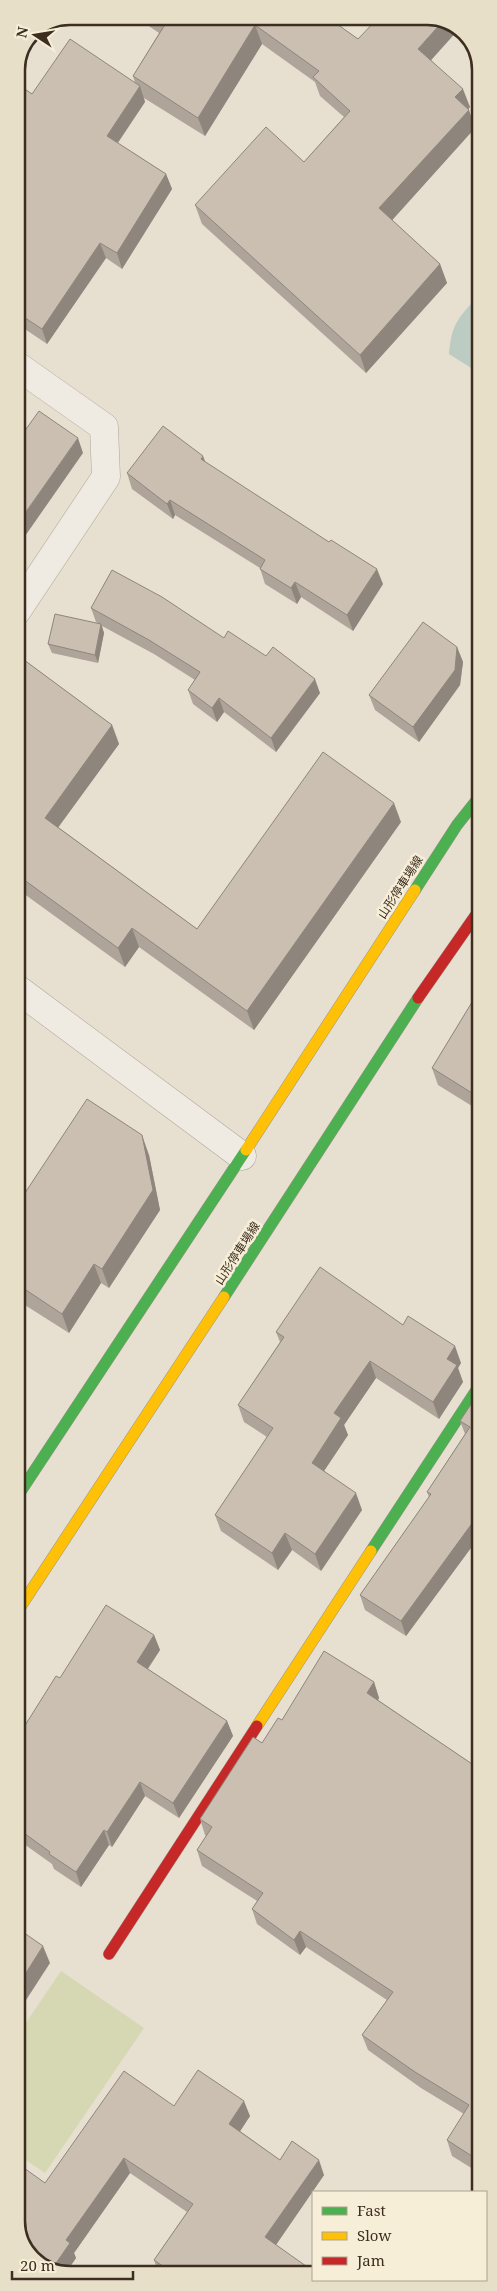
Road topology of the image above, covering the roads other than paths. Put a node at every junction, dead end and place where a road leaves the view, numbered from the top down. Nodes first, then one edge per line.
1 (25, 371) edge
2 (25, 598) edge
3 (472, 806) edge
4 (472, 921) edge
5 (25, 995) edge
6 (242, 1156) junction
7 (472, 1395) edge
8 (25, 1485) edge
9 (25, 1600) edge
10 (109, 1954) dead end

1 - 2 street
3 - 6 main road, 山形停車場線
4 - 9 main road, 山形停車場線
5 - 6 street
6 - 8 main road, 山形停車場線
7 - 10 main road

